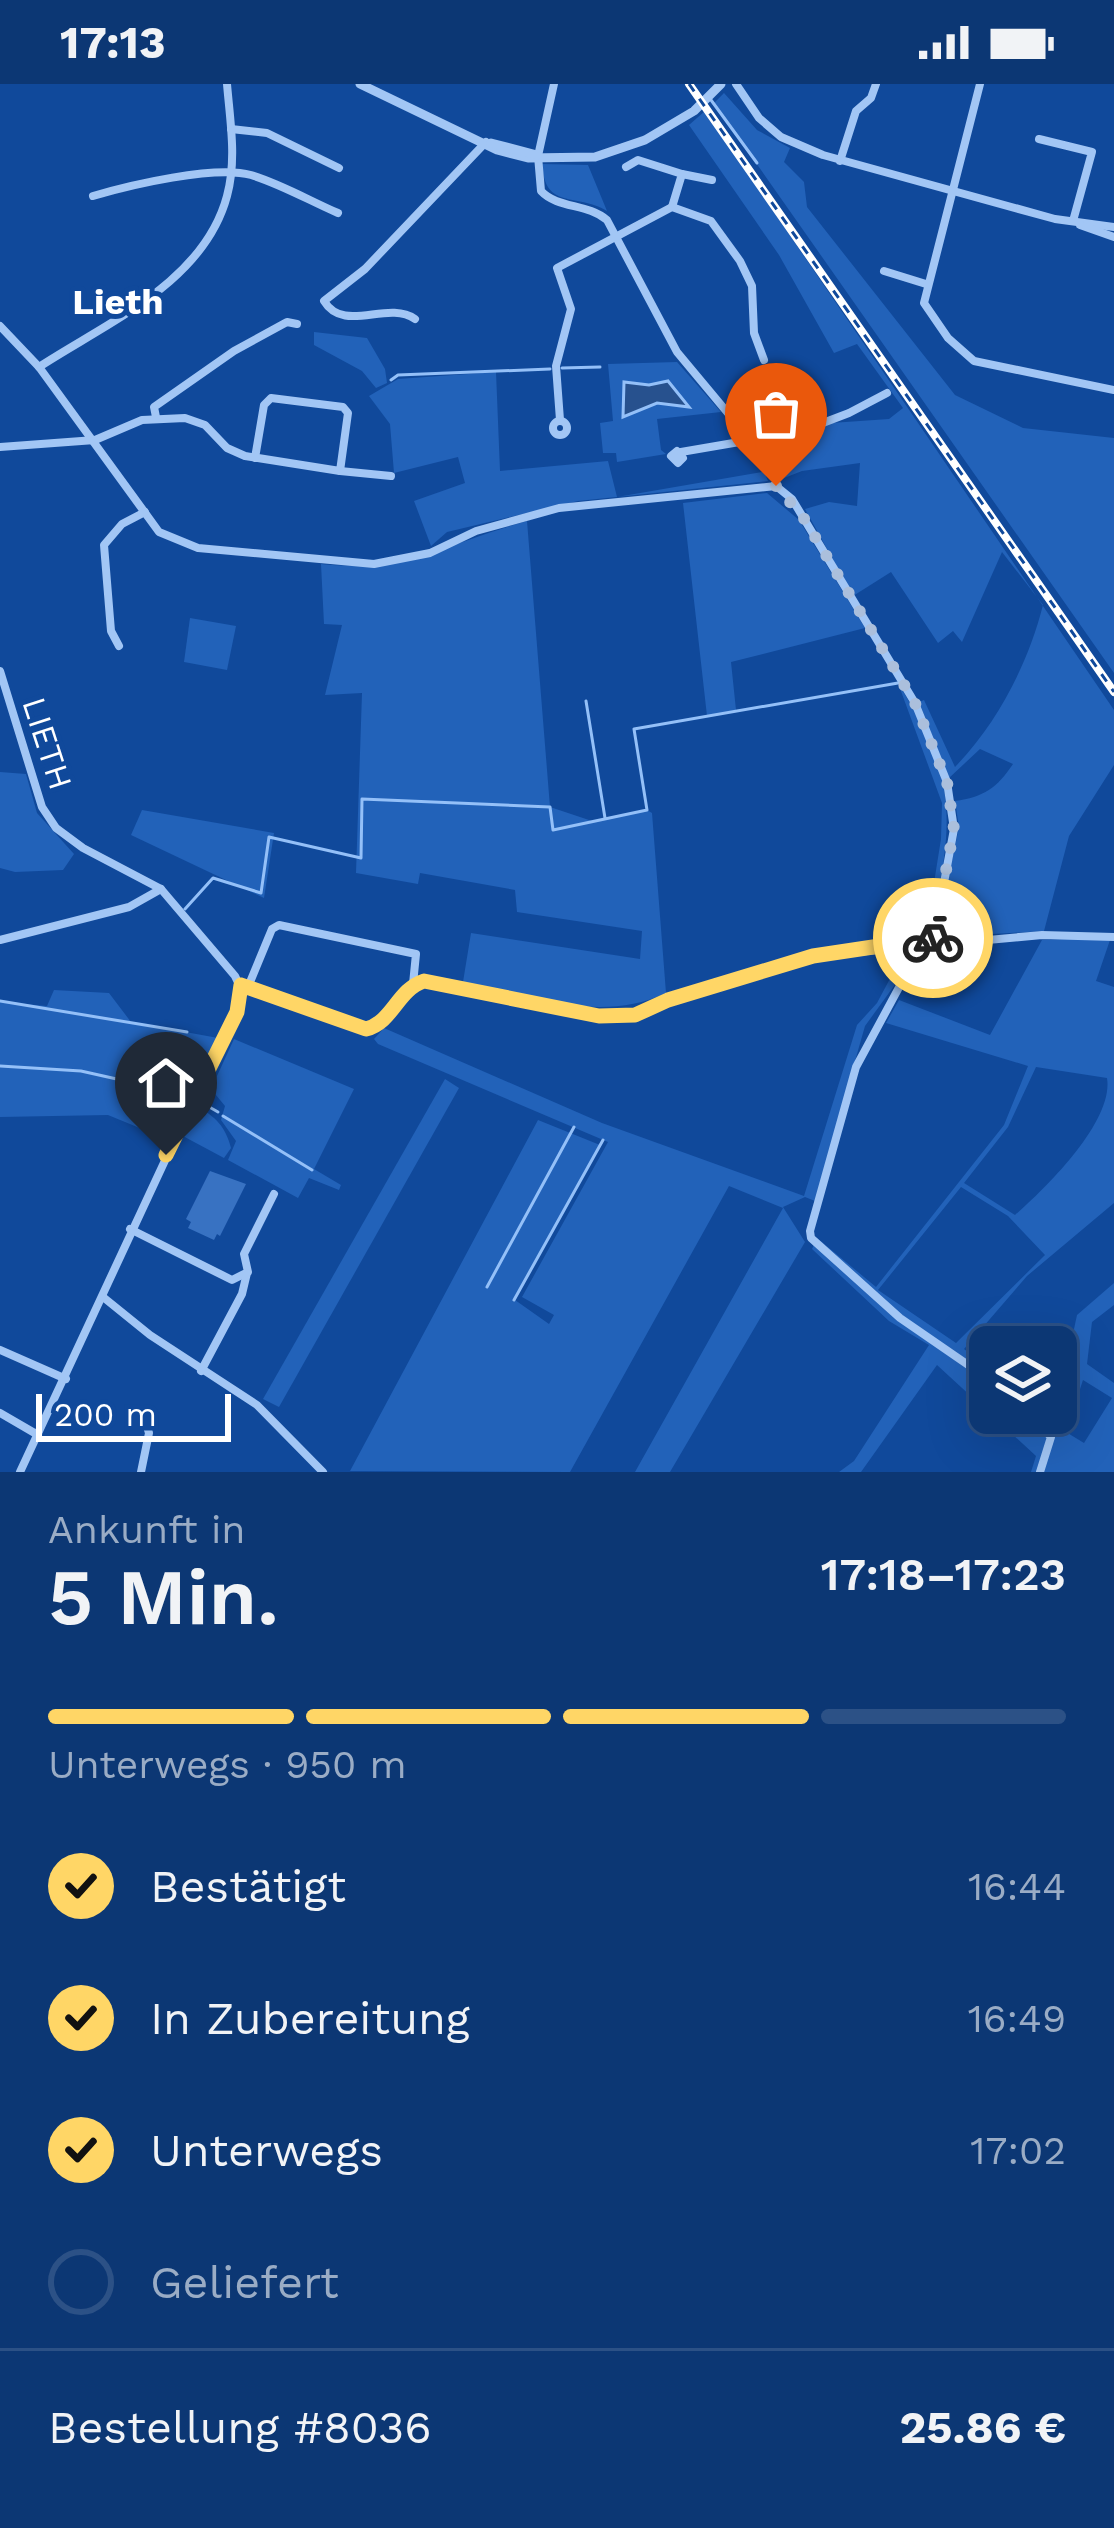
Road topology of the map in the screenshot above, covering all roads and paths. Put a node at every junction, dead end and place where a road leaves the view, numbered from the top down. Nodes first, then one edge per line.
1 (227, 84) edge
2 (360, 84) edge
3 (554, 84) edge
4 (721, 84) edge
5 (736, 84) edge
6 (876, 84) edge
7 (980, 84) edge
8 (231, 129) junction
9 (1039, 139) dead end
10 (489, 142) junction
11 (538, 155) junction
12 (840, 161) junction
13 (626, 166) dead end
14 (339, 168) dead end
15 (682, 174) junction
16 (231, 175) junction
17 (712, 181) dead end
18 (952, 193) junction
19 (93, 196) dead end
20 (672, 207) junction
21 (338, 214) dead end
22 (1073, 221) junction
23 (1114, 227) edge
24 (618, 235) junction
25 (1114, 237) edge
26 (884, 271) dead end
27 (926, 284) junction
28 (415, 319) dead end
29 (297, 324) dead end
30 (0, 326) edge
31 (764, 360) dead end
32 (38, 367) junction
33 (1114, 390) edge
34 (886, 393) dead end
35 (156, 417) junction
36 (560, 420) dead end
37 (95, 440) junction
38 (754, 444) junction
39 (0, 447) edge
40 (681, 452) dead end
41 (255, 458) junction
42 (340, 471) junction
43 (391, 476) dead end
44 (145, 512) junction
45 (119, 646) dead end
46 (0, 671) edge
47 (161, 889) junction
48 (1114, 938) edge
49 (0, 940) edge
50 (928, 942) junction
51 (244, 986) junction
52 (412, 986) junction
53 (274, 1194) dead end
54 (130, 1229) junction
55 (248, 1271) junction
56 (103, 1298) junction
57 (0, 1350) edge
58 (969, 1365) edge
59 (201, 1371) junction
60 (66, 1379) junction
61 (0, 1413) edge
62 (146, 1420) dead end
63 (1045, 1434) edge
64 (38, 1436) junction
65 (312, 1469) edge
66 (20, 1472) edge
67 (142, 1472) edge
68 (323, 1472) edge
69 (1040, 1472) edge

1 - 8 street
2 - 10 street
3 - 11 street
4 - 11 street
5 - 12 street
6 - 12 street
7 - 18 street
8 - 14 street
8 - 16 street
9 - 22 street
10 - 11 street
10 - 28 street
11 - 24 street
12 - 18 street
13 - 15 street
15 - 17 street
15 - 20 street
16 - 19 street
16 - 21 street
16 - 32 street
18 - 22 street
18 - 27 street
20 - 24 street
20 - 31 street
22 - 23 street
22 - 25 street
24 - 36 street
24 - 38 street
26 - 27 street
27 - 33 street
29 - 35 street
30 - 32 street
32 - 37 street
34 - 38 street
35 - 37 street
35 - 41 street
37 - 39 street
37 - 44 street
38 - 40 street
41 - 42 street
41 - 42 street
42 - 43 street
44 - 45 street
44 - 50 street
46 - 47 street, LIETH
47 - 49 street
47 - 51 street
48 - 50 street
50 - 52 street
50 - 58 street
51 - 52 street
51 - 52 street
51 - 54 street
53 - 55 street
54 - 55 street
54 - 56 street
55 - 59 street
56 - 59 street
56 - 60 street
57 - 60 street
59 - 65 street
60 - 64 street
61 - 64 street
62 - 67 street
63 - 69 street
64 - 66 street
65 - 68 street

